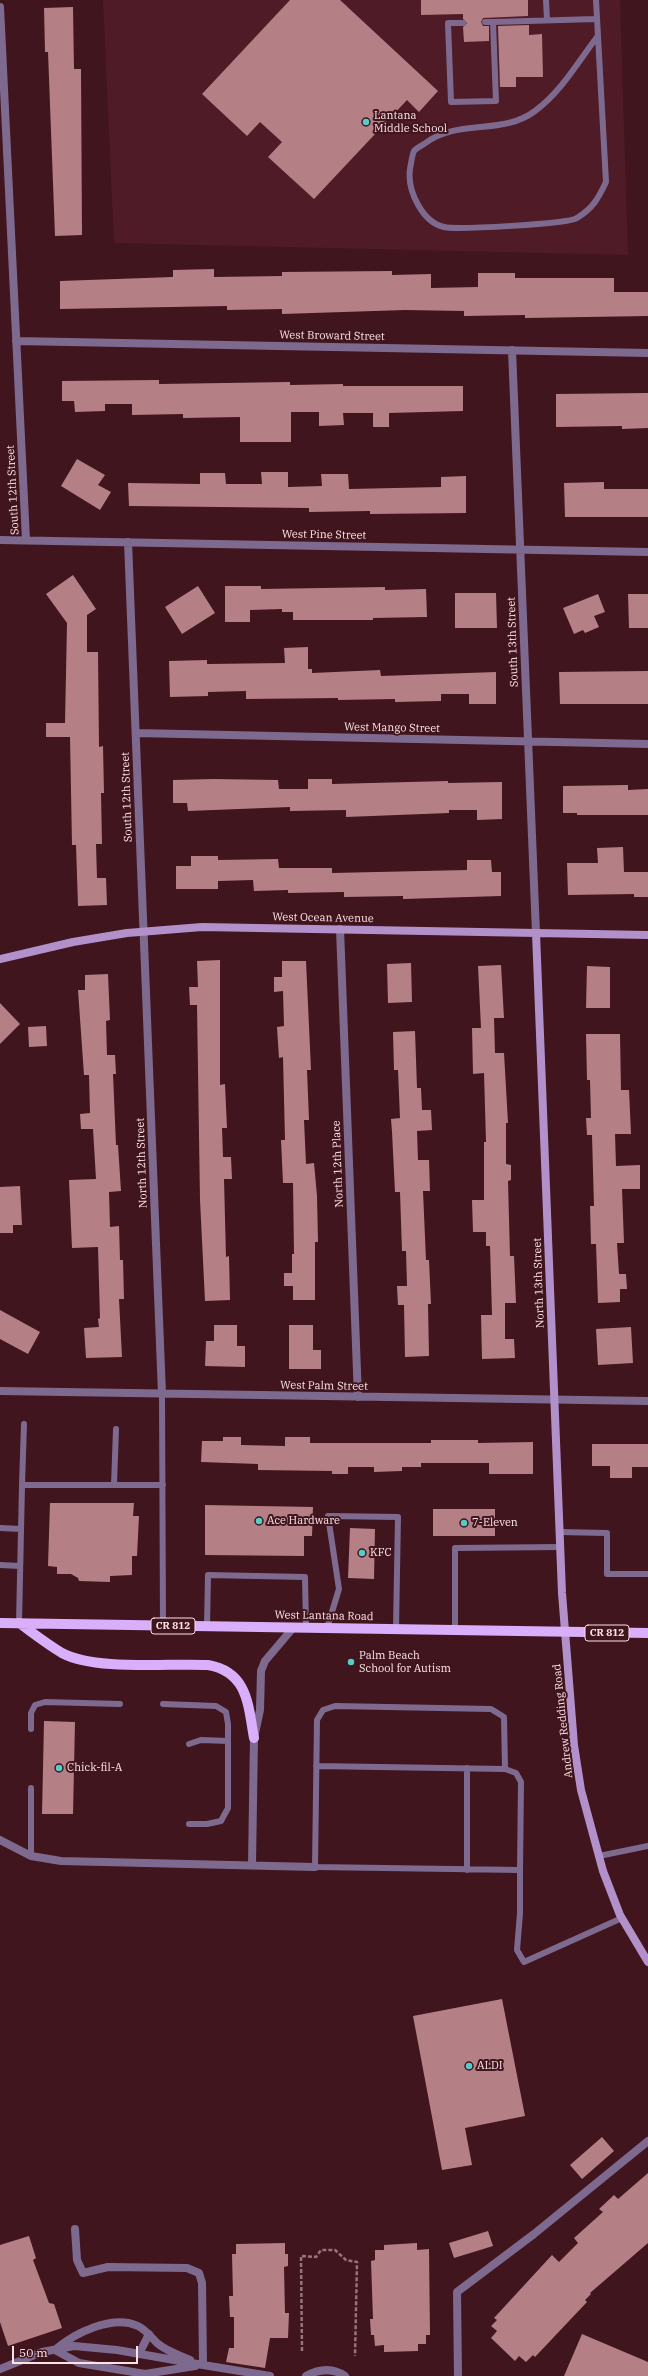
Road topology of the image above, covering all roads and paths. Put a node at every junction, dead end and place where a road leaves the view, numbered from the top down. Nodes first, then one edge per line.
1 (546, 0) edge
2 (596, 0) edge
3 (0, 7) edge
4 (596, 19) junction
5 (546, 20) junction
6 (485, 22) dead end
7 (493, 22) junction
8 (463, 23) dead end
9 (597, 37) junction
10 (16, 341) junction
11 (512, 350) junction
12 (648, 353) edge
13 (0, 540) edge
14 (26, 540) junction
15 (128, 542) junction
16 (520, 550) junction
17 (648, 552) edge
18 (136, 733) junction
19 (528, 741) junction
20 (648, 744) edge
21 (340, 929) junction
22 (144, 931) junction
23 (536, 933) junction
24 (648, 935) edge
25 (0, 959) edge
26 (0, 1391) edge
27 (162, 1394) junction
28 (358, 1397) junction
29 (555, 1400) junction
30 (648, 1402) edge
31 (24, 1424) dead end
32 (116, 1429) dead end
33 (163, 1484) junction
34 (22, 1485) junction
35 (114, 1485) junction
36 (0, 1528) edge
37 (21, 1528) junction
38 (560, 1532) junction
39 (560, 1547) junction
40 (0, 1565) edge
41 (20, 1566) junction
42 (648, 1574) edge
43 (0, 1623) edge
44 (19, 1623) junction
45 (163, 1626) junction
46 (207, 1626) junction
47 (293, 1628) junction
48 (306, 1628) junction
49 (327, 1628) junction
50 (396, 1630) junction
51 (455, 1630) junction
52 (565, 1632) junction
53 (648, 1633) edge
54 (120, 1704) dead end
55 (163, 1704) dead end
56 (31, 1729) dead end
57 (254, 1738) junction
58 (228, 1741) junction
59 (189, 1744) dead end
60 (316, 1766) junction
61 (467, 1768) junction
62 (505, 1769) junction
63 (31, 1788) dead end
64 (189, 1824) dead end
65 (0, 1840) edge
66 (648, 1846) edge
67 (31, 1856) junction
68 (599, 1856) junction
69 (252, 1865) junction
70 (315, 1867) junction
71 (467, 1870) junction
72 (520, 1870) junction
73 (622, 1918) junction
74 (648, 1962) edge
75 (648, 2141) edge
76 (75, 2229) dead end
77 (148, 2334) junction
78 (55, 2350) junction
79 (302, 2351) dead end
80 (139, 2354) junction
81 (355, 2356) dead end
82 (203, 2365) junction
83 (0, 2369) edge
84 (270, 2376) edge
85 (306, 2376) edge
86 (345, 2376) edge
87 (458, 2376) edge

1 - 5 lane
2 - 4 lane
3 - 10 street, South 12th Street
4 - 5 lane
4 - 9 lane
5 - 7 lane
6 - 7 lane
7 - 8 lane
9 - 9 lane
10 - 11 street, West Broward Street
10 - 14 street, South 12th Street
11 - 12 street, West Broward Street
11 - 16 street, South 13th Street
13 - 14 street, West Pine Street
14 - 15 street, West Pine Street
15 - 16 street, West Pine Street
15 - 18 street, South 12th Street
16 - 17 street, West Pine Street
16 - 19 street, South 13th Street
18 - 19 street, West Mango Street
18 - 22 street, South 12th Street
19 - 20 street, West Mango Street
19 - 23 street, South 13th Street
21 - 22 street, West Ocean Avenue
21 - 23 street, West Ocean Avenue
21 - 28 street, North 12th Place
22 - 25 street, West Ocean Avenue
22 - 27 street, North 12th Street
23 - 24 street, West Ocean Avenue
23 - 29 street, North 13th Street
26 - 27 street, West Palm Street
27 - 28 street, West Palm Street
27 - 33 lane
28 - 29 street, West Palm Street
29 - 30 street, West Palm Street
29 - 38 street, North 13th Street
31 - 34 lane
32 - 35 lane
33 - 35 lane
33 - 45 lane
34 - 35 lane
34 - 37 lane
36 - 37 lane
37 - 41 lane
38 - 39 street, North 13th Street
38 - 42 lane
39 - 51 lane
39 - 52 street, North 13th Street
40 - 41 lane
41 - 44 lane
43 - 44 main road, West Lantana Road / CR 812
44 - 45 main road, West Lantana Road / CR 812
44 - 57 main road
45 - 46 main road, West Lantana Road / CR 812
46 - 47 main road, West Lantana Road / CR 812
46 - 48 lane
47 - 48 main road, West Lantana Road / CR 812
47 - 57 street
48 - 49 main road, West Lantana Road / CR 812
49 - 50 main road, West Lantana Road / CR 812
49 - 50 lane
50 - 51 main road, West Lantana Road / CR 812
51 - 52 main road, West Lantana Road / CR 812
52 - 53 main road, West Lantana Road / CR 812
52 - 68 street, Andrew Redding Road
54 - 56 lane
55 - 58 lane
57 - 69 street
58 - 59 lane
58 - 64 lane
60 - 61 lane
60 - 62 lane
60 - 70 lane
61 - 62 lane
61 - 71 lane
62 - 72 lane
63 - 67 lane
65 - 67 street
66 - 68 lane
67 - 69 street
68 - 73 street, Andrew Redding Road
69 - 70 street
70 - 71 lane
71 - 72 lane
72 - 73 lane
73 - 74 street, Andrew Redding Road
75 - 87 street
76 - 82 street
77 - 78 street
77 - 80 street
77 - 82 street
78 - 80 street
78 - 82 street
78 - 83 street
79 - 81 path
80 - 82 street
82 - 84 street
85 - 86 street

